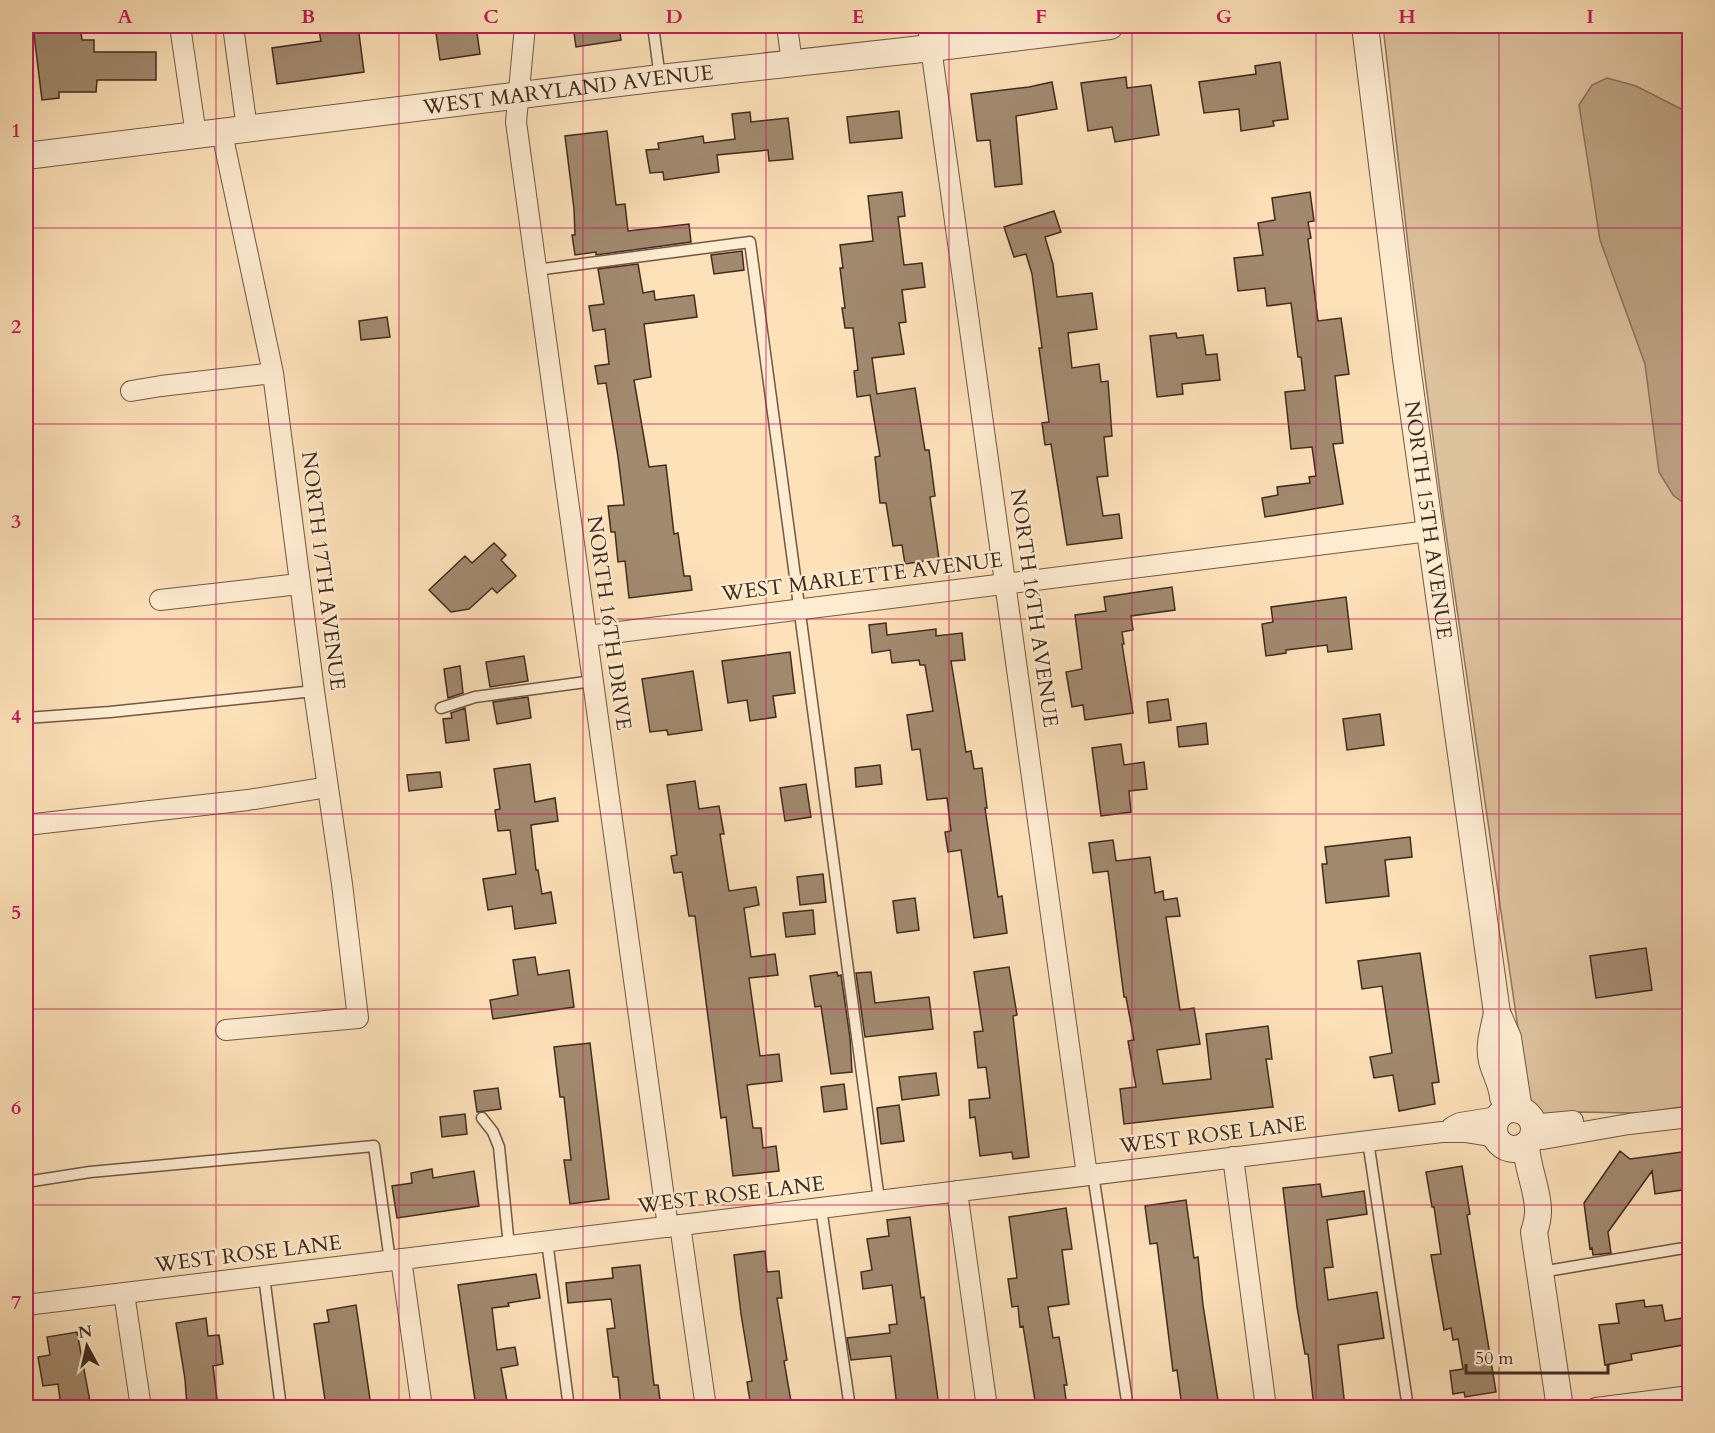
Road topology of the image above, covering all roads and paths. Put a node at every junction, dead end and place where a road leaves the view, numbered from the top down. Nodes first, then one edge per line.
1 (180, 26) edge
2 (233, 26) edge
3 (525, 26) edge
4 (653, 26) edge
5 (787, 26) edge
6 (1110, 26) edge
7 (1365, 26) edge
8 (930, 37) edge
9 (792, 63) junction
10 (660, 78) junction
11 (518, 96) junction
12 (247, 129) junction
13 (222, 132) junction
14 (196, 135) junction
15 (26, 156) edge
16 (536, 270) junction
17 (273, 373) junction
18 (131, 392) dead end
19 (1429, 531) junction
20 (1006, 583) junction
21 (299, 584) junction
22 (160, 600) dead end
23 (800, 609) junction
24 (587, 636) junction
25 (593, 681) junction
26 (314, 691) junction
27 (441, 708) dead end
28 (26, 718) edge
29 (328, 787) junction
30 (26, 825) edge
31 (226, 1030) dead end
32 (1689, 1117) edge
33 (482, 1118) dead end
34 (1514, 1129) junction
35 (1368, 1141) junction
36 (1233, 1157) junction
37 (1090, 1175) junction
38 (26, 1182) edge
39 (957, 1191) junction
40 (879, 1200) junction
41 (821, 1208) junction
42 (674, 1226) junction
43 (547, 1241) junction
44 (509, 1246) junction
45 (1689, 1247) edge
46 (395, 1260) junction
47 (1541, 1272) junction
48 (264, 1276) junction
49 (124, 1293) junction
50 (26, 1305) edge
51 (1689, 1396) edge
52 (141, 1407) edge
53 (281, 1407) edge
54 (422, 1407) edge
55 (569, 1407) edge
56 (706, 1407) edge
57 (850, 1407) edge
58 (987, 1407) edge
59 (1128, 1407) edge
60 (1266, 1407) edge
61 (1408, 1407) edge
62 (1560, 1407) edge
63 (1596, 1407) edge

1 - 14 street
2 - 12 street
3 - 11 street, NORTH 16TH DRIVE
4 - 10 lane
5 - 9 street
6 - 8 street, WEST MARYLAND AVENUE
7 - 19 street, NORTH 15TH AVENUE
8 - 9 street, WEST MARYLAND AVENUE
8 - 20 street, NORTH 16TH AVENUE
9 - 10 street, WEST MARYLAND AVENUE
10 - 11 street, WEST MARYLAND AVENUE
11 - 12 street, WEST MARYLAND AVENUE
11 - 16 street, NORTH 16TH DRIVE
12 - 13 street, WEST MARYLAND AVENUE
13 - 14 street, WEST MARYLAND AVENUE
13 - 17 street, NORTH 17TH AVENUE
14 - 15 street, WEST MARYLAND AVENUE
16 - 23 lane
16 - 24 street, NORTH 16TH DRIVE
17 - 18 street
17 - 21 street, NORTH 17TH AVENUE
19 - 20 street, WEST MARLETTE AVENUE
19 - 34 street, NORTH 15TH AVENUE
20 - 23 street, WEST MARLETTE AVENUE
20 - 37 street, NORTH 16TH AVENUE
21 - 22 street
21 - 26 street, NORTH 17TH AVENUE
23 - 24 street, WEST MARLETTE AVENUE
23 - 40 lane
24 - 25 street, NORTH 16TH DRIVE
25 - 27 lane
25 - 42 street, NORTH 16TH DRIVE
26 - 28 lane
26 - 29 street, NORTH 17TH AVENUE
29 - 30 street
29 - 31 street, NORTH 17TH AVENUE
32 - 34 street, WEST ROSE LANE
33 - 44 lane
34 - 35 street, WEST ROSE LANE
34 - 47 street, NORTH 15TH AVENUE
35 - 36 street, WEST ROSE LANE
35 - 61 lane
36 - 37 street, WEST ROSE LANE
36 - 60 street
37 - 39 street, WEST ROSE LANE
37 - 59 lane
38 - 46 lane
39 - 40 street, WEST ROSE LANE
39 - 58 street
40 - 41 street, WEST ROSE LANE
41 - 42 street, WEST ROSE LANE
41 - 57 lane
42 - 43 street, WEST ROSE LANE
42 - 56 street, NORTH 16TH DRIVE
43 - 44 street, WEST ROSE LANE
43 - 55 lane
44 - 46 street, WEST ROSE LANE
45 - 47 lane
46 - 48 street, WEST ROSE LANE
46 - 54 street
47 - 62 street, NORTH 15TH AVENUE
48 - 49 street, WEST ROSE LANE
48 - 53 lane
49 - 50 street, WEST ROSE LANE
49 - 52 street
51 - 63 street

